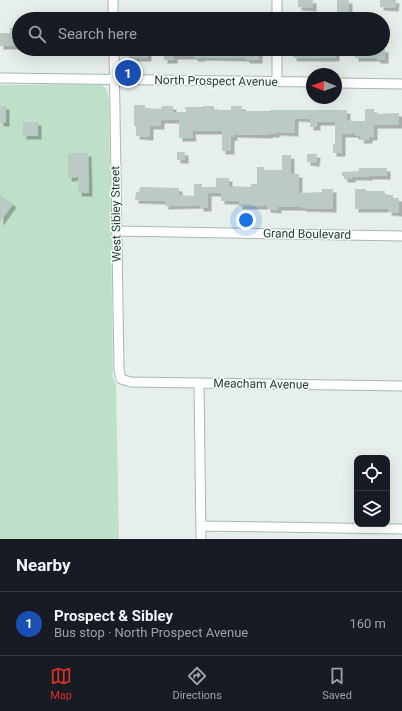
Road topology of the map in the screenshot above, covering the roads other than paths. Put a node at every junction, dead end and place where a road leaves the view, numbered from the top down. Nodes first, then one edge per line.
1 (113, 0) edge
2 (276, 0) edge
3 (113, 12) edge
4 (276, 12) edge
5 (114, 56) edge
6 (277, 56) edge
7 (0, 78) edge
8 (114, 80) junction
9 (277, 82) junction
10 (306, 82) edge
11 (342, 83) edge
12 (402, 84) edge
13 (117, 231) junction
14 (402, 236) edge
15 (121, 378) joint
16 (199, 384) junction
17 (402, 386) edge
18 (201, 526) junction
19 (402, 529) edge
20 (201, 539) edge

1 - 3 street
2 - 4 street
5 - 8 street, West Sibley Street
6 - 9 street
7 - 8 street, North Prospect Avenue
8 - 9 street, North Prospect Avenue
8 - 13 street, West Sibley Street
9 - 10 street, North Prospect Avenue
11 - 12 street
13 - 14 street, Grand Boulevard
13 - 15 street, West Sibley Street
15 - 16 street, Meacham Avenue
16 - 17 street, Meacham Avenue
16 - 18 street
18 - 19 street
18 - 20 street

